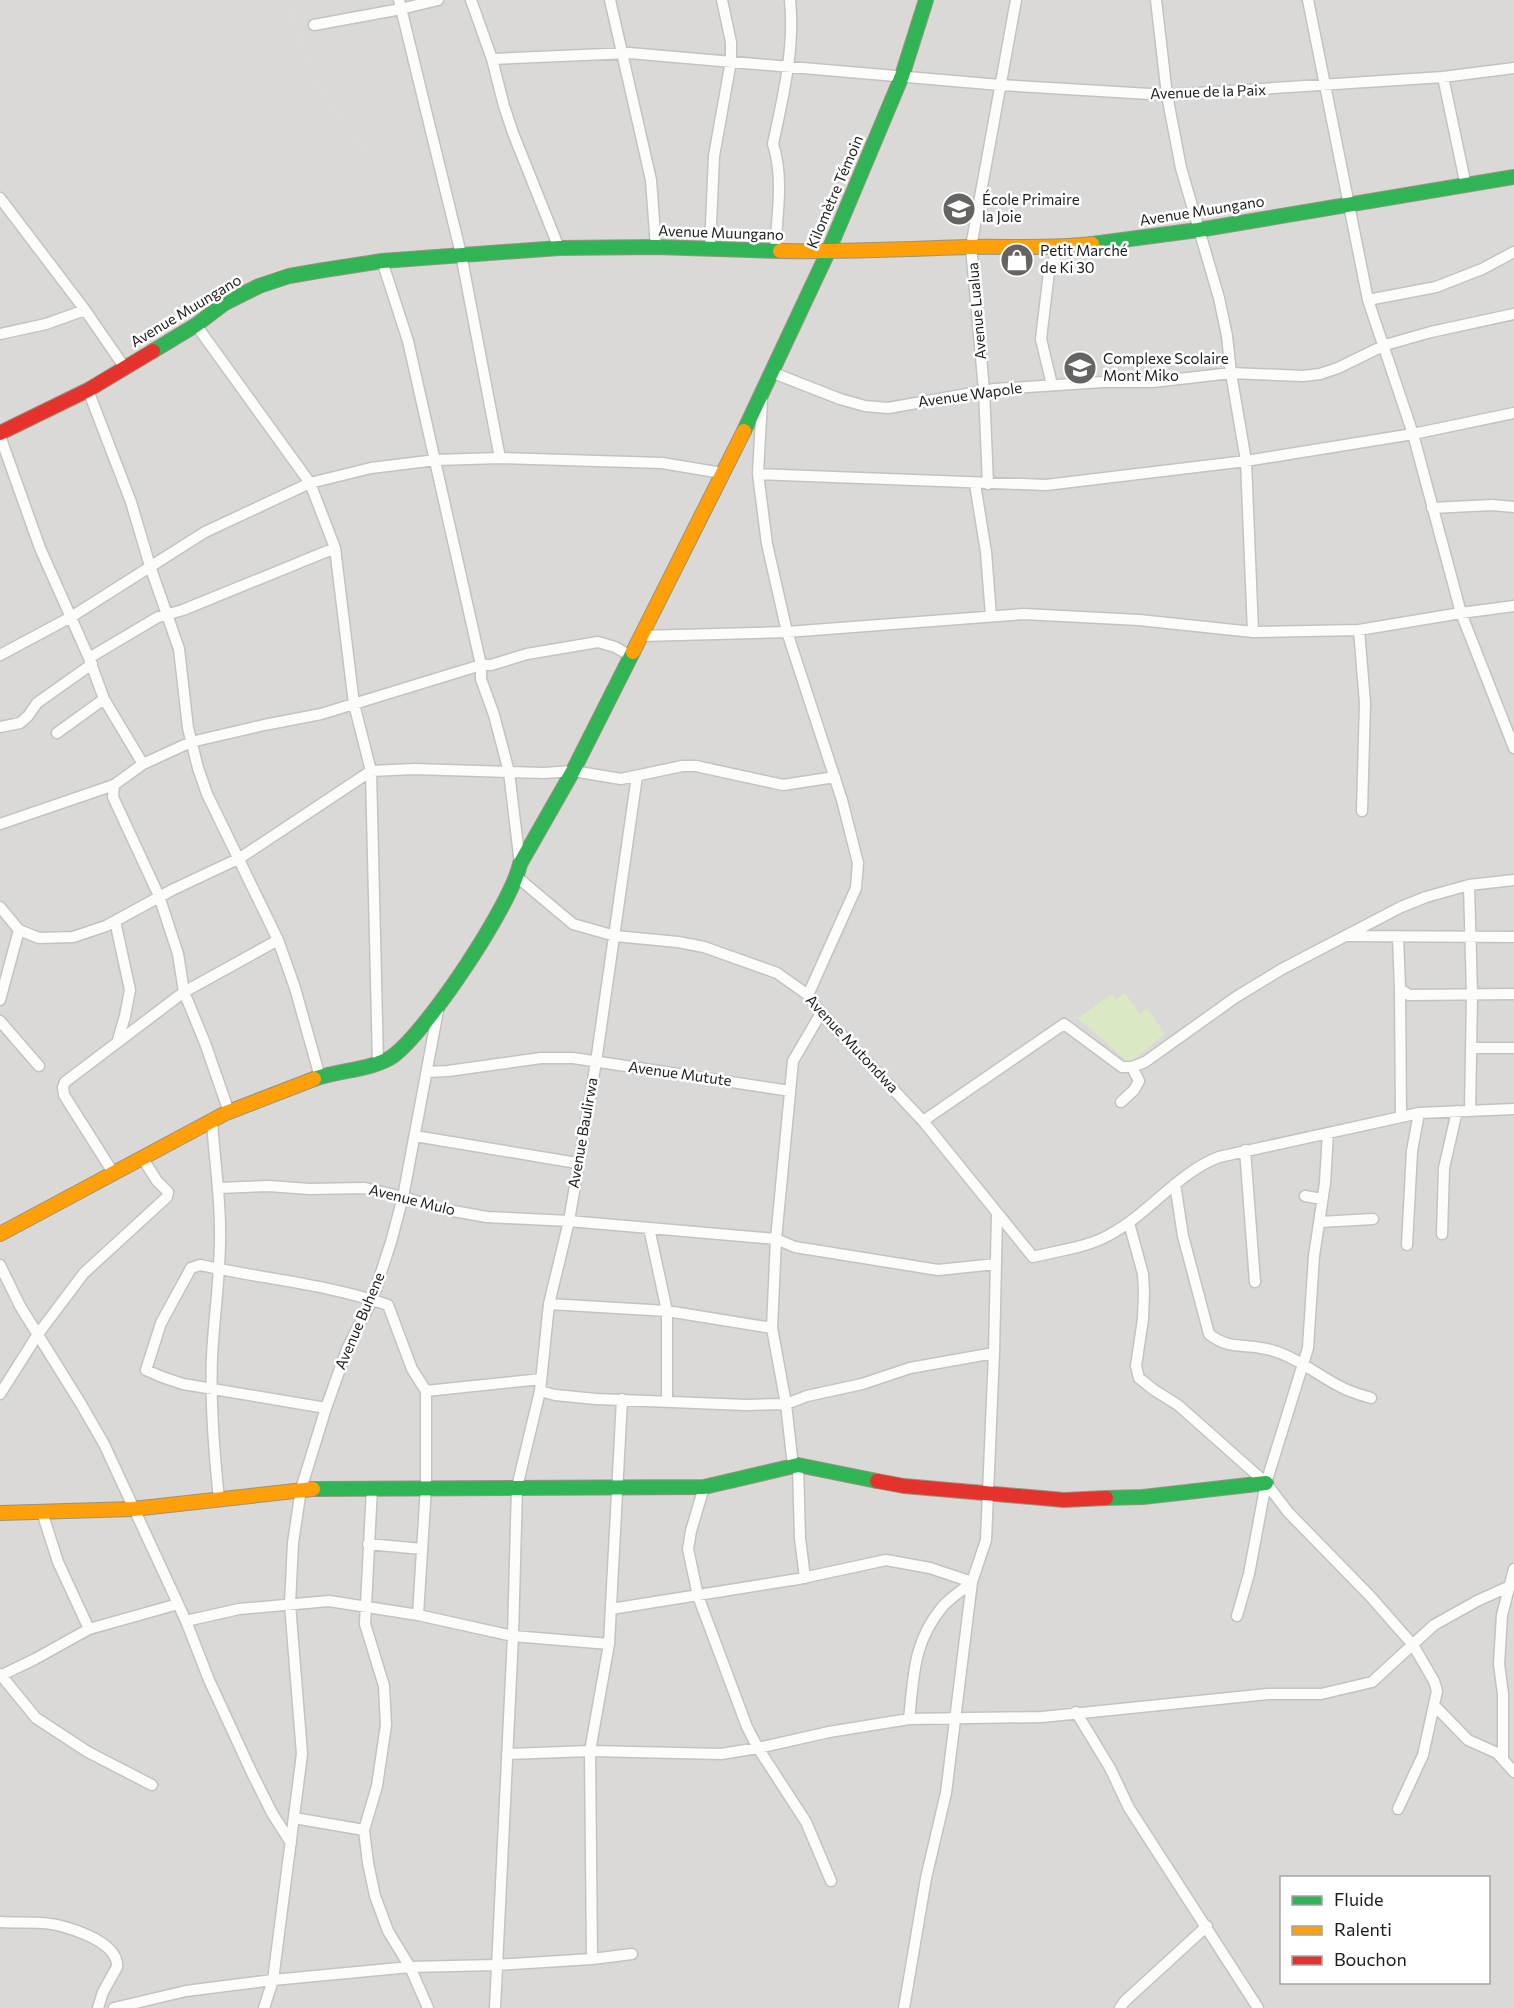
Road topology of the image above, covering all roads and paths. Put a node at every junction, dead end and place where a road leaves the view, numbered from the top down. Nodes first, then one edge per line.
1 (438, 0) edge
2 (471, 0) edge
3 (610, 0) edge
4 (722, 0) edge
5 (790, 0) edge
6 (927, 0) edge
7 (1016, 0) edge
8 (1156, 0) edge
9 (1308, 0) edge
10 (400, 5) edge
11 (314, 25) dead end
12 (622, 53) junction
13 (492, 59) junction
14 (730, 61) junction
15 (788, 66) junction
16 (1514, 68) edge
17 (902, 76) junction
18 (1443, 77) junction
19 (1000, 85) junction
20 (1326, 85) junction
21 (1167, 95) junction
22 (1514, 177) edge
23 (1466, 186) junction
24 (0, 198) edge
25 (1348, 205) junction
26 (1198, 230) junction
27 (656, 247) junction
28 (971, 247) junction
29 (559, 248) junction
30 (1059, 248) junction
31 (710, 249) junction
32 (775, 250) junction
33 (828, 252) junction
34 (1514, 252) edge
35 (461, 254) junction
36 (382, 261) junction
37 (1368, 300) junction
38 (85, 310) junction
39 (1514, 314) edge
40 (196, 325) junction
41 (0, 334) edge
42 (1385, 345) junction
43 (125, 368) junction
44 (771, 372) junction
45 (1231, 373) junction
46 (1052, 385) junction
47 (88, 390) junction
48 (984, 390) junction
49 (763, 393) junction
50 (1514, 413) edge
51 (0, 434) edge
52 (1413, 434) junction
53 (500, 458) junction
54 (436, 459) junction
55 (1245, 461) junction
56 (722, 473) junction
57 (758, 474) junction
58 (310, 483) junction
59 (975, 484) junction
60 (988, 484) junction
61 (1514, 507) edge
62 (1432, 508) junction
63 (335, 548) junction
64 (150, 566) junction
65 (1514, 606) edge
66 (1461, 613) junction
67 (168, 615) junction
68 (991, 616) junction
69 (71, 617) junction
70 (1359, 630) junction
71 (787, 632) junction
72 (1253, 632) junction
73 (641, 636) junction
74 (0, 655) edge
75 (631, 656) junction
76 (90, 661) junction
77 (481, 665) junction
78 (104, 699) junction
79 (354, 704) junction
80 (0, 727) edge
81 (57, 733) dead end
82 (191, 742) junction
83 (1514, 748) edge
84 (143, 765) junction
85 (371, 771) junction
86 (573, 771) junction
87 (509, 772) junction
88 (637, 776) junction
89 (835, 777) junction
90 (114, 785) junction
91 (1362, 811) dead end
92 (0, 824) edge
93 (240, 858) junction
94 (519, 870) junction
95 (1514, 880) edge
96 (1469, 885) junction
97 (159, 897) junction
98 (0, 907) edge
99 (115, 921) junction
100 (19, 930) junction
101 (615, 936) junction
102 (1346, 936) junction
103 (1398, 937) junction
104 (1470, 937) junction
105 (1514, 937) edge
106 (278, 940) junction
107 (1400, 989) junction
108 (184, 992) junction
109 (1472, 994) junction
110 (1514, 994) edge
111 (808, 995) junction
112 (0, 1000) edge
113 (440, 1002) junction
114 (821, 1013) junction
115 (0, 1021) edge
116 (118, 1040) junction
117 (1471, 1048) junction
118 (1514, 1048) edge
119 (596, 1062) junction
120 (378, 1063) junction
121 (39, 1066) dead end
122 (1132, 1066) junction
123 (427, 1072) junction
124 (320, 1077) junction
125 (790, 1091) junction
126 (1121, 1102) dead end
127 (1514, 1109) edge
128 (1457, 1111) junction
129 (1470, 1111) junction
130 (229, 1112) junction
131 (1419, 1113) junction
132 (1401, 1117) junction
133 (212, 1120) junction
134 (923, 1121) junction
135 (1328, 1133) junction
136 (415, 1136) junction
137 (1245, 1150) junction
138 (143, 1159) junction
139 (577, 1163) junction
140 (114, 1174) junction
141 (1175, 1184) junction
142 (219, 1188) junction
143 (1305, 1196) dead end
144 (403, 1197) junction
145 (1322, 1199) junction
146 (997, 1215) junction
147 (1373, 1219) dead end
148 (569, 1221) junction
149 (1320, 1222) junction
150 (1129, 1223) junction
151 (649, 1228) junction
152 (0, 1234) edge
153 (1442, 1234) dead end
154 (776, 1239) junction
155 (1407, 1245) dead end
156 (0, 1264) edge
157 (996, 1264) junction
158 (220, 1270) junction
159 (1255, 1282) dead end
160 (372, 1300) junction
161 (549, 1304) junction
162 (667, 1311) junction
163 (772, 1328) junction
164 (38, 1334) junction
165 (994, 1353) junction
166 (1303, 1366) junction
167 (541, 1379) junction
168 (212, 1389) junction
169 (426, 1391) junction
170 (540, 1391) junction
171 (0, 1394) edge
172 (1371, 1398) dead end
173 (622, 1399) junction
174 (667, 1400) junction
175 (786, 1404) junction
176 (326, 1408) junction
177 (795, 1466) junction
178 (1266, 1484) junction
179 (618, 1486) junction
180 (426, 1487) junction
181 (517, 1487) junction
182 (704, 1487) junction
183 (372, 1488) junction
184 (301, 1489) junction
185 (988, 1493) junction
186 (219, 1499) junction
187 (133, 1509) junction
188 (42, 1512) junction
189 (0, 1513) edge
190 (368, 1544) junction
191 (422, 1549) junction
192 (1514, 1569) edge
193 (805, 1578) junction
194 (972, 1582) junction
195 (1510, 1586) junction
196 (698, 1596) junction
197 (178, 1604) junction
198 (290, 1604) junction
199 (365, 1607) junction
200 (611, 1609) junction
201 (418, 1616) junction
202 (1237, 1616) dead end
203 (186, 1622) junction
204 (89, 1629) junction
205 (513, 1636) junction
206 (609, 1644) junction
207 (1413, 1645) junction
208 (1, 1675) edge
209 (1434, 1705) junction
210 (1076, 1712) junction
211 (956, 1717) junction
212 (909, 1719) junction
213 (758, 1748) junction
214 (590, 1751) junction
215 (507, 1754) junction
216 (1503, 1760) junction
217 (1514, 1772) edge
218 (152, 1785) dead end
219 (1398, 1809) dead end
220 (294, 1818) junction
221 (364, 1830) junction
222 (291, 1843) junction
223 (831, 1881) dead end
224 (0, 1922) edge
225 (1207, 1926) junction
226 (632, 1954) dead end
227 (592, 1959) junction
228 (496, 1965) junction
229 (410, 1967) junction
230 (273, 1980) junction
231 (98, 2008) edge
232 (114, 2008) edge
233 (264, 2008) edge
234 (428, 2008) edge
235 (495, 2008) edge
236 (904, 2008) edge
237 (1120, 2008) edge
238 (1258, 2008) edge

1 - 10 street
2 - 13 street
3 - 12 street
4 - 14 street
5 - 15 street
6 - 17 street, Kilomètre Témoin
7 - 19 street, Avenue Lualua
8 - 21 street
9 - 20 street
10 - 11 street
10 - 35 street
12 - 13 street, Avenue de la Paix
12 - 14 street, Avenue de la Paix
12 - 27 street
13 - 29 street
14 - 15 street, Avenue de la Paix
14 - 31 street
15 - 17 street, Avenue de la Paix
15 - 32 street
16 - 18 street, Avenue de la Paix
17 - 19 street, Avenue de la Paix
17 - 33 street, Kilomètre Témoin
18 - 20 street, Avenue de la Paix
18 - 23 street
19 - 21 street, Avenue de la Paix
19 - 28 street, Avenue Lualua
20 - 21 street, Avenue de la Paix
20 - 25 street
21 - 26 street
22 - 23 street, Avenue Muungano
23 - 25 street, Avenue Muungano
24 - 38 street
25 - 26 street, Avenue Muungano
25 - 37 street
26 - 30 street, Avenue Muungano
26 - 45 street
27 - 29 street, Avenue Muungano
27 - 31 street, Avenue Muungano
28 - 30 street, Avenue Muungano
28 - 33 street, Avenue Muungano
28 - 48 street, Avenue Lualua
29 - 35 street, Avenue Muungano
30 - 46 street
31 - 32 street, Avenue Muungano
32 - 33 street, Avenue Muungano
33 - 44 street, Kilomètre Témoin
34 - 37 street
35 - 36 street, Avenue Muungano
35 - 53 street
36 - 40 street, Avenue Muungano
36 - 54 street
37 - 42 street
38 - 41 street
38 - 43 street
39 - 42 street, Avenue Wapole
40 - 43 street, Avenue Muungano
40 - 58 street
42 - 45 street, Avenue Wapole
42 - 52 street
43 - 47 street, Avenue Muungano
44 - 48 street, Avenue Wapole
44 - 49 street, Kilomètre Témoin
45 - 46 street, Avenue Wapole
45 - 55 street
46 - 48 street, Avenue Wapole
47 - 51 street, Avenue Muungano
47 - 64 street
48 - 60 street, Avenue Lualua
49 - 56 street, Kilomètre Témoin
49 - 57 street
50 - 52 street
51 - 69 street
52 - 55 street
52 - 62 street
53 - 54 street
53 - 56 street
54 - 58 street
54 - 77 street
55 - 60 street
55 - 72 street
56 - 73 street, Kilomètre Témoin
57 - 59 street
57 - 71 street
58 - 63 street
58 - 64 street
59 - 60 street
59 - 68 street
61 - 62 street
62 - 66 street
63 - 67 street
63 - 79 street
64 - 67 street
64 - 69 street
65 - 66 street
66 - 70 street
66 - 83 street
67 - 76 street
67 - 82 street
68 - 71 street
68 - 72 street
69 - 74 street
69 - 76 street
70 - 72 street
70 - 91 street
71 - 73 street
71 - 89 street
73 - 75 street, Kilomètre Témoin
75 - 77 street
75 - 86 street, Kilomètre Témoin
76 - 78 street
76 - 80 street
77 - 79 street
77 - 87 street
78 - 81 street
78 - 84 street
79 - 82 street
79 - 85 street
82 - 84 street
82 - 93 street
84 - 90 street
85 - 87 street
85 - 93 street
85 - 120 street
86 - 87 street
86 - 88 street
86 - 94 street, Kilomètre Témoin
87 - 94 street
88 - 89 street
88 - 101 street, Avenue Baulirwa
89 - 111 street
90 - 92 street
90 - 97 street
93 - 97 street
93 - 106 street
94 - 101 street, Avenue Mutondwa
94 - 113 street, Kilomètre Témoin
95 - 96 street
96 - 102 street
96 - 104 street
97 - 99 street
97 - 108 street
98 - 100 street
99 - 100 street
99 - 116 street
100 - 112 street
101 - 111 street, Avenue Mutondwa
101 - 119 street, Avenue Baulirwa
102 - 103 street
102 - 122 street
103 - 104 street
103 - 107 street
104 - 105 street
104 - 109 street
106 - 108 street
106 - 124 street
107 - 109 street
107 - 132 street
108 - 116 street
108 - 130 street
109 - 110 street
109 - 117 street
111 - 114 street, Avenue Mutondwa
113 - 120 street, Kilomètre Témoin
113 - 123 street, Avenue Buhene
114 - 125 street
114 - 134 street, Avenue Mutondwa
115 - 121 street
116 - 140 street
117 - 118 street
117 - 129 street
119 - 123 street, Avenue Mutute
119 - 125 street, Avenue Mutute
119 - 139 street, Avenue Baulirwa
120 - 124 street, Kilomètre Témoin
122 - 126 street
122 - 134 street
123 - 136 street, Avenue Buhene
124 - 130 street, Kilomètre Témoin
125 - 154 street
127 - 129 street
128 - 129 street
128 - 131 street
128 - 153 street
130 - 133 street, Kilomètre Témoin
131 - 132 street
131 - 155 street
132 - 135 street
133 - 138 street, Kilomètre Témoin
133 - 142 street
134 - 146 street, Avenue Mutondwa
135 - 137 street
135 - 145 street
136 - 139 street
136 - 144 street, Avenue Buhene
137 - 141 street
137 - 159 street
138 - 140 street, Kilomètre Témoin
138 - 164 street
139 - 148 street, Avenue Baulirwa
140 - 152 street, Kilomètre Témoin
141 - 150 street
141 - 166 street
142 - 144 street, Avenue Mulo
142 - 158 street
143 - 145 street
144 - 148 street, Avenue Mulo
144 - 160 street, Avenue Buhene
145 - 149 street
146 - 150 street, Avenue Mutondwa
146 - 157 street
147 - 149 street
148 - 151 street, Avenue Mulo
148 - 161 street, Avenue Baulirwa
149 - 166 street
150 - 178 street
151 - 154 street, Avenue Mulo
151 - 162 street
154 - 157 street, Avenue Mulo
154 - 163 street
156 - 164 street
157 - 165 street
158 - 160 street
158 - 168 street
158 - 168 street
160 - 169 street
160 - 176 street, Avenue Buhene
161 - 162 street
161 - 167 street, Avenue Baulirwa
162 - 163 street
162 - 174 street
163 - 175 street
164 - 171 street
164 - 187 street
165 - 175 street
165 - 185 street
166 - 172 street
166 - 178 street
167 - 169 street
167 - 170 street, Avenue Baulirwa
168 - 176 street
168 - 186 street
169 - 180 street
170 - 173 street
170 - 181 street, Avenue Baulirwa
173 - 174 street
173 - 179 street
174 - 175 street
175 - 177 street
176 - 184 street, Avenue Buhene
177 - 182 street
177 - 185 street
177 - 193 street
178 - 185 street
178 - 202 street
178 - 207 street
179 - 181 street
179 - 182 street
179 - 200 street
180 - 181 street
180 - 183 street
180 - 191 street
181 - 205 street, Avenue Baulirwa
182 - 196 street
183 - 184 street
183 - 190 street
184 - 186 street
184 - 198 street, Avenue Buhene
185 - 194 street
186 - 187 street
187 - 188 street
187 - 197 street
188 - 189 street
188 - 204 street
190 - 191 street
190 - 199 street
191 - 201 street
192 - 195 street
193 - 194 street
193 - 196 street
194 - 211 street
194 - 212 street
195 - 207 street
195 - 216 street
196 - 200 street
196 - 213 street
197 - 203 street
197 - 204 street
198 - 199 street
198 - 203 street
198 - 220 street, Avenue Buhene
199 - 201 street
199 - 221 street
200 - 206 street
201 - 205 street
203 - 222 street
204 - 208 street
205 - 206 street
205 - 215 street, Avenue Baulirwa
206 - 214 street
207 - 209 street
207 - 210 street
208 - 218 street
209 - 216 street
209 - 219 street
210 - 211 street
210 - 225 street
211 - 212 street
211 - 236 street
212 - 213 street
213 - 214 street
213 - 223 street
214 - 215 street
214 - 227 street
215 - 228 street, Avenue Baulirwa
216 - 217 street
220 - 221 street
220 - 222 street, Avenue Buhene
221 - 229 street
222 - 230 street, Avenue Buhene
224 - 231 street
225 - 237 street
225 - 238 street
226 - 227 street
227 - 228 street
228 - 229 street
228 - 235 street, Avenue Baulirwa
229 - 230 street
229 - 234 street
230 - 232 street
230 - 233 street, Avenue Buhene

